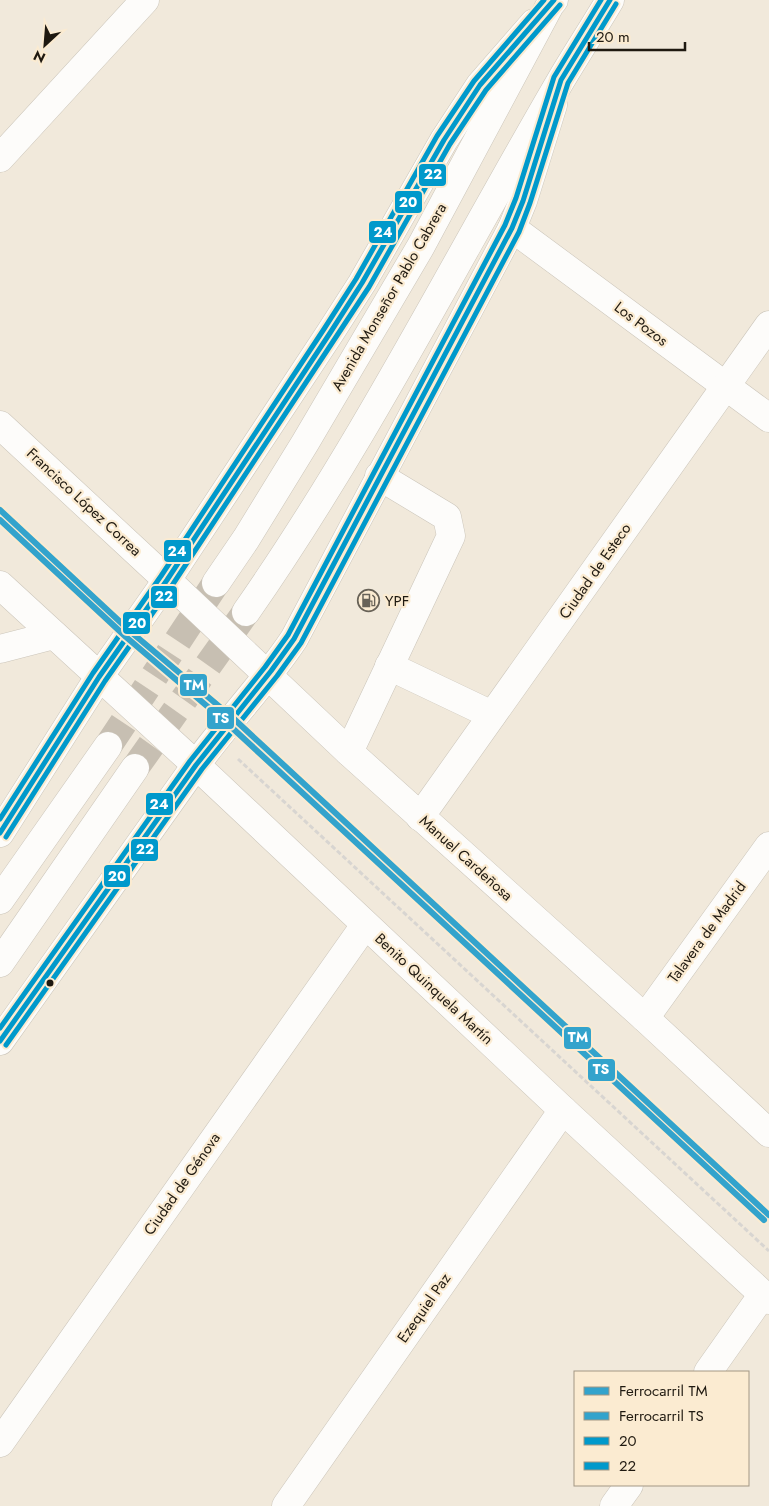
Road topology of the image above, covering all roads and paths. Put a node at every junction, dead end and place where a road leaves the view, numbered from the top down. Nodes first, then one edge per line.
1 (145, 0) edge
2 (610, 0) edge
3 (552, 2) edge
4 (561, 80) junction
5 (0, 158) edge
6 (512, 228) junction
7 (769, 325) edge
8 (725, 386) junction
9 (769, 418) edge
10 (0, 425) edge
11 (379, 476) junction
12 (167, 580) junction
13 (216, 583) tunnel mouth
14 (0, 585) edge
15 (246, 612) tunnel mouth
16 (54, 635) junction
17 (0, 649) edge
18 (389, 666) junction
19 (267, 674) junction
20 (99, 677) junction
21 (492, 715) junction
22 (216, 738) junction
23 (108, 746) tunnel mouth
24 (349, 752) junction
25 (196, 765) junction
26 (135, 768) tunnel mouth
27 (420, 817) junction
28 (0, 833) edge
29 (769, 846) edge
30 (0, 900) edge
31 (365, 925) junction
32 (0, 963) edge
33 (645, 1018) junction
34 (0, 1041) edge
35 (563, 1110) junction
36 (769, 1133) edge
37 (769, 1251) edge
38 (766, 1297) edge
39 (709, 1371) edge
40 (0, 1443) edge
41 (628, 1486) edge
42 (286, 1506) edge
43 (614, 1506) edge

1 - 5 street
2 - 4 street
3 - 12 street, Avenida Monseñor Pablo Cabrera
3 - 13 street, Avenida Monseñor Pablo Cabrera
4 - 6 street
4 - 15 street
6 - 8 street, Los Pozos
6 - 11 street
7 - 8 street, Ciudad de Esteco
8 - 9 street, Los Pozos
8 - 21 street, Ciudad de Esteco
10 - 12 street, Francisco López Correa
11 - 18 street
11 - 19 street
12 - 19 street, Manuel Cardeñosa
12 - 20 street, Avenida Monseñor Pablo Cabrera
14 - 16 street
16 - 17 street
16 - 20 street
18 - 21 street
18 - 24 street
19 - 22 street
19 - 24 street, Manuel Cardeñosa
20 - 25 street, Benito Quinquela Martín
20 - 28 street, Avenida Monseñor Pablo Cabrera
21 - 27 street, Ciudad de Esteco
22 - 25 street
22 - 37 path
23 - 30 street
24 - 27 street, Manuel Cardeñosa
25 - 31 street, Benito Quinquela Martín
25 - 34 street
26 - 32 street
27 - 33 street, Manuel Cardeñosa
29 - 33 street, Talavera de Madrid
31 - 35 street, Benito Quinquela Martín
31 - 40 street, Ciudad de Génova
33 - 36 street, Manuel Cardeñosa
35 - 38 street, Benito Quinquela Martín
35 - 42 street, Ezequiel Paz
38 - 39 street
41 - 43 street

